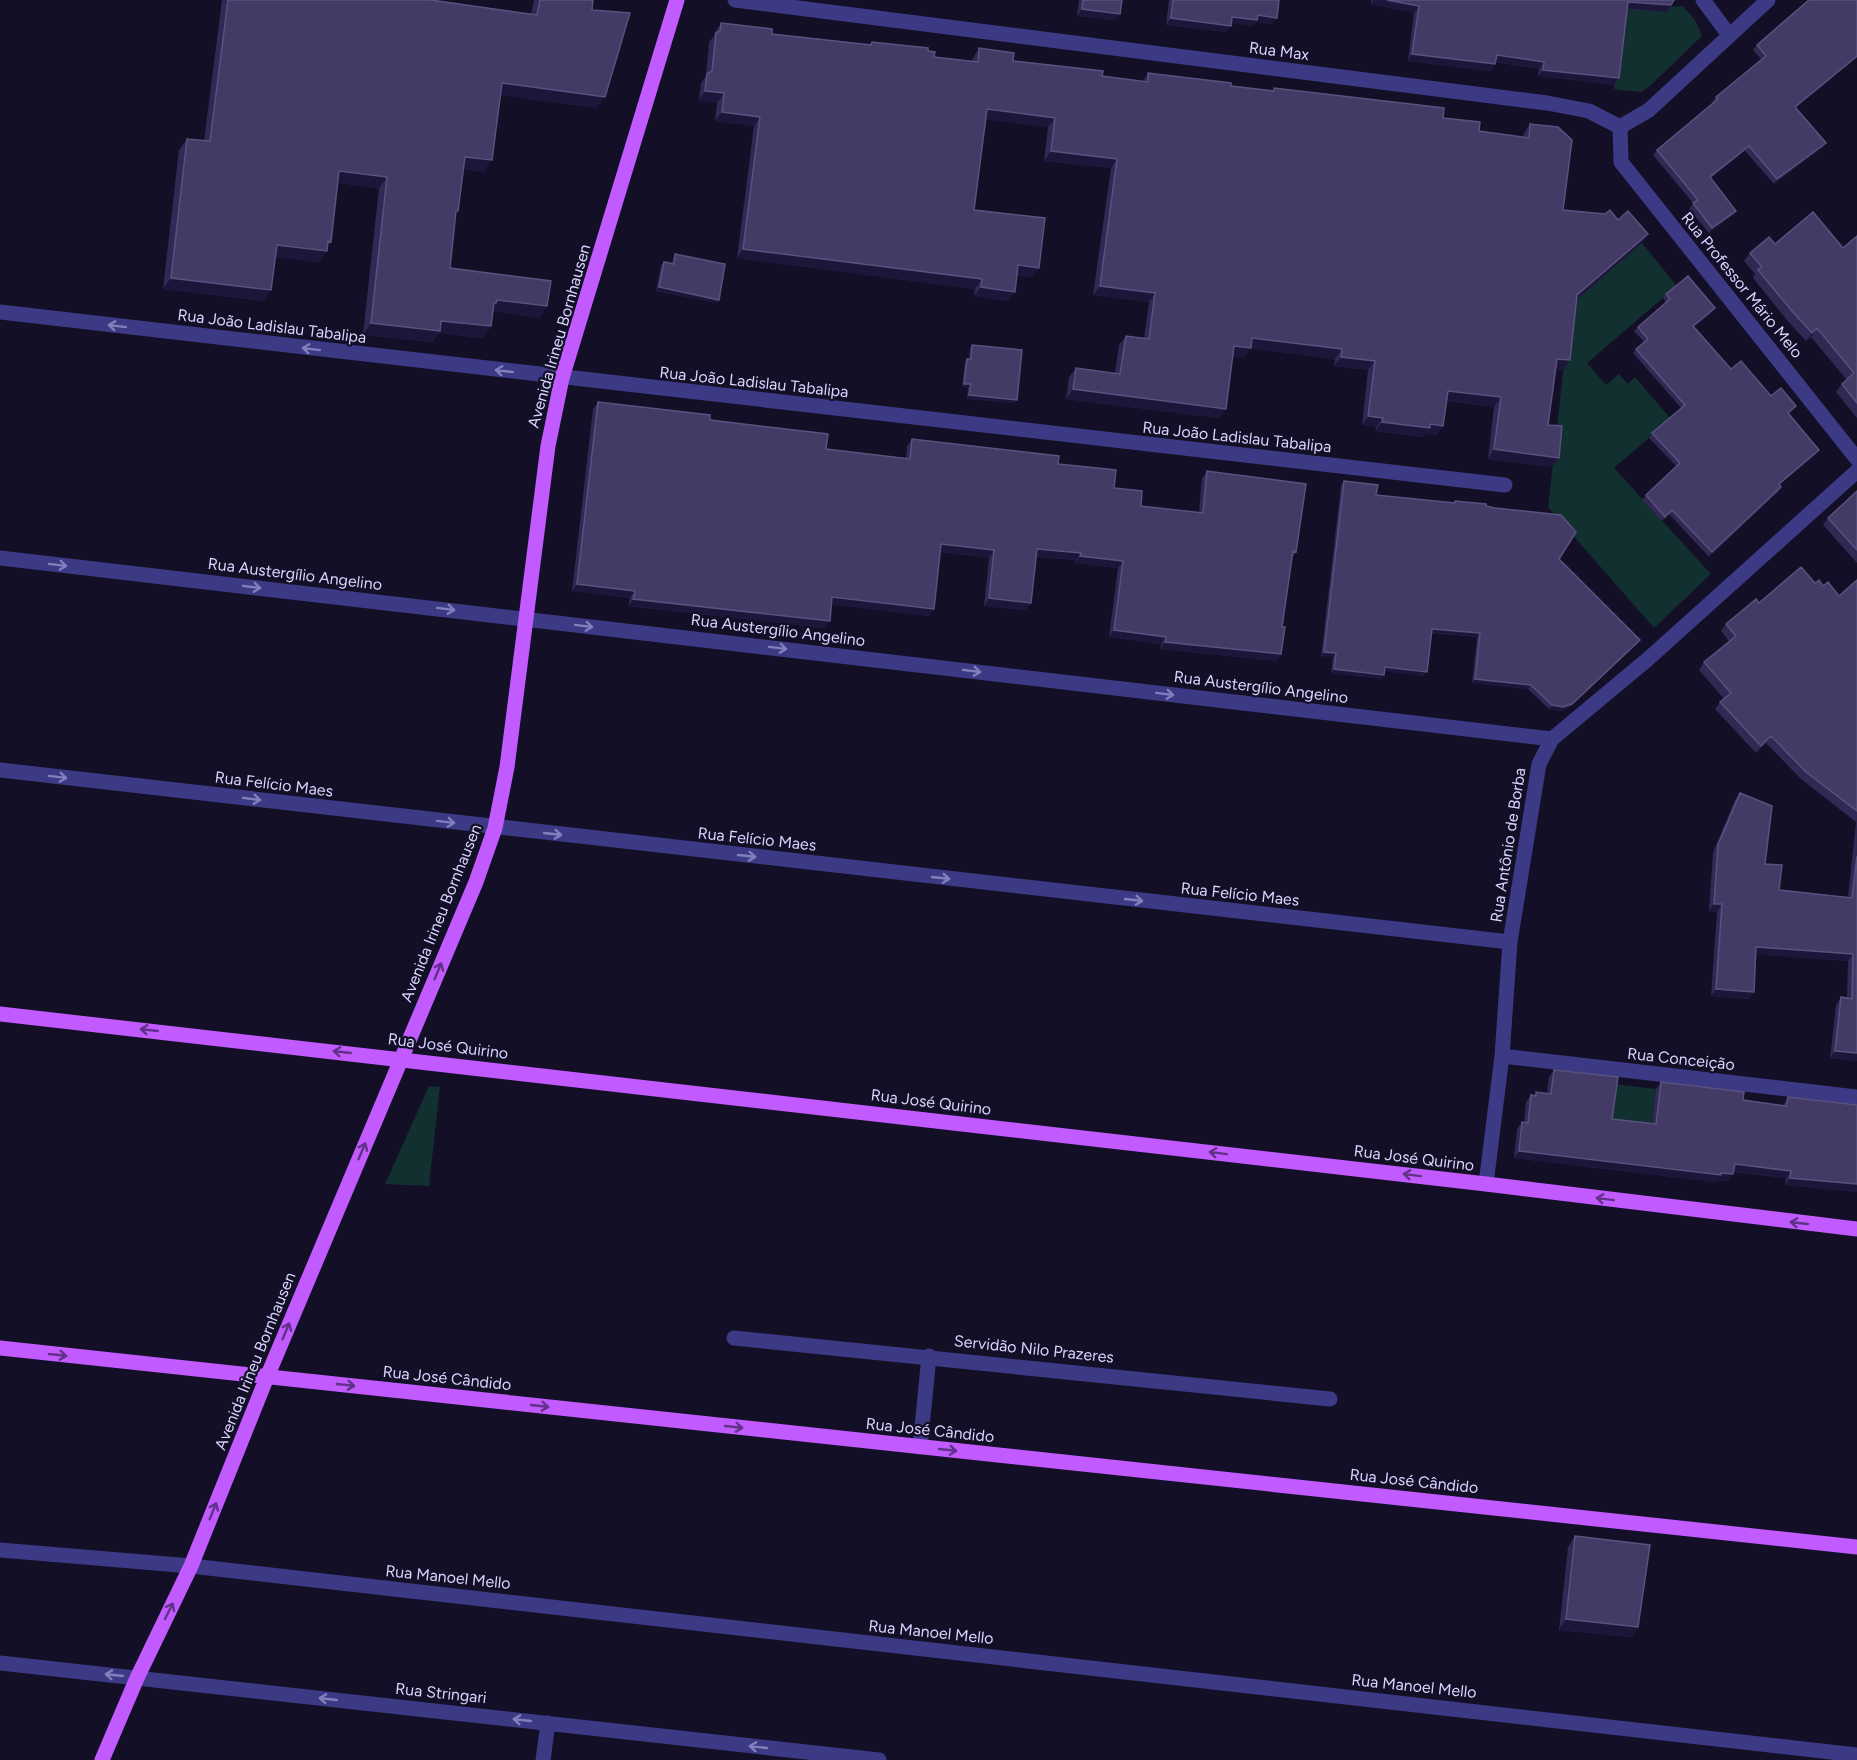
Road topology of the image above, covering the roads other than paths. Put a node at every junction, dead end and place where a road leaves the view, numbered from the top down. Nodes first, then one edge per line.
1 (677, 0) edge
2 (735, 0) edge
3 (1703, 0) edge
4 (1768, 0) edge
5 (1729, 35) junction
6 (1620, 127) junction
7 (0, 312) edge
8 (562, 378) junction
9 (1857, 459) edge
10 (1857, 471) edge
11 (1505, 485) dead end
12 (0, 558) edge
13 (526, 619) junction
14 (1552, 739) junction
15 (0, 770) edge
16 (495, 828) junction
17 (1510, 942) junction
18 (0, 1014) edge
19 (1502, 1056) junction
20 (400, 1059) junction
21 (1857, 1097) edge
22 (1486, 1184) junction
23 (1857, 1229) edge
24 (734, 1338) dead end
25 (0, 1348) edge
26 (929, 1356) junction
27 (267, 1377) junction
28 (1330, 1399) dead end
29 (920, 1447) junction
30 (1857, 1547) edge
31 (0, 1550) edge
32 (191, 1566) junction
33 (0, 1663) edge
34 (137, 1678) junction
35 (548, 1723) junction
36 (1857, 1755) edge
37 (102, 1760) edge
38 (543, 1760) edge
39 (879, 1760) edge

1 - 8 main road, Avenida Irineu Bornhausen
2 - 6 street, Rua Max
3 - 5 street
4 - 5 street
5 - 6 street
6 - 9 street, Rua Professor Mário Melo
8 -> 7 street, Rua João Ladislau Tabalipa
8 - 11 street, Rua João Ladislau Tabalipa
8 - 13 main road, Avenida Irineu Bornhausen
10 - 14 street, Rua Antônio de Borba
12 -> 13 street, Rua Austergílio Angelino
13 -> 14 street, Rua Austergílio Angelino
13 - 16 main road, Avenida Irineu Bornhausen
14 - 17 street, Rua Antônio de Borba
15 -> 16 street, Rua Felício Maes
16 -> 17 street, Rua Felício Maes
20 -> 16 main road, Avenida Irineu Bornhausen
17 - 19 street, Rua Antônio de Borba
20 -> 18 main road, Rua José Quirino
19 - 21 street, Rua Conceição
19 - 22 street, Rua Antônio de Borba
22 -> 20 main road, Rua José Quirino
27 -> 20 main road, Avenida Irineu Bornhausen
23 -> 22 main road, Rua José Quirino
24 - 26 street, Servidão Nilo Prazeres
25 -> 27 main road, Rua José Cândido
26 - 28 street, Servidão Nilo Prazeres
26 - 29 street
27 -> 29 main road, Rua José Cândido
32 -> 27 main road, Avenida Irineu Bornhausen
29 -> 30 main road, Rua José Cândido
31 - 32 street, Rua Manoel Mello
34 -> 32 main road, Avenida Irineu Bornhausen
32 - 36 street, Rua Manoel Mello
34 -> 33 street, Rua Stringari
35 -> 34 street, Rua Stringari
34 - 37 main road, Avenida Irineu Bornhausen
35 - 38 street
39 -> 35 street, Rua Stringari

